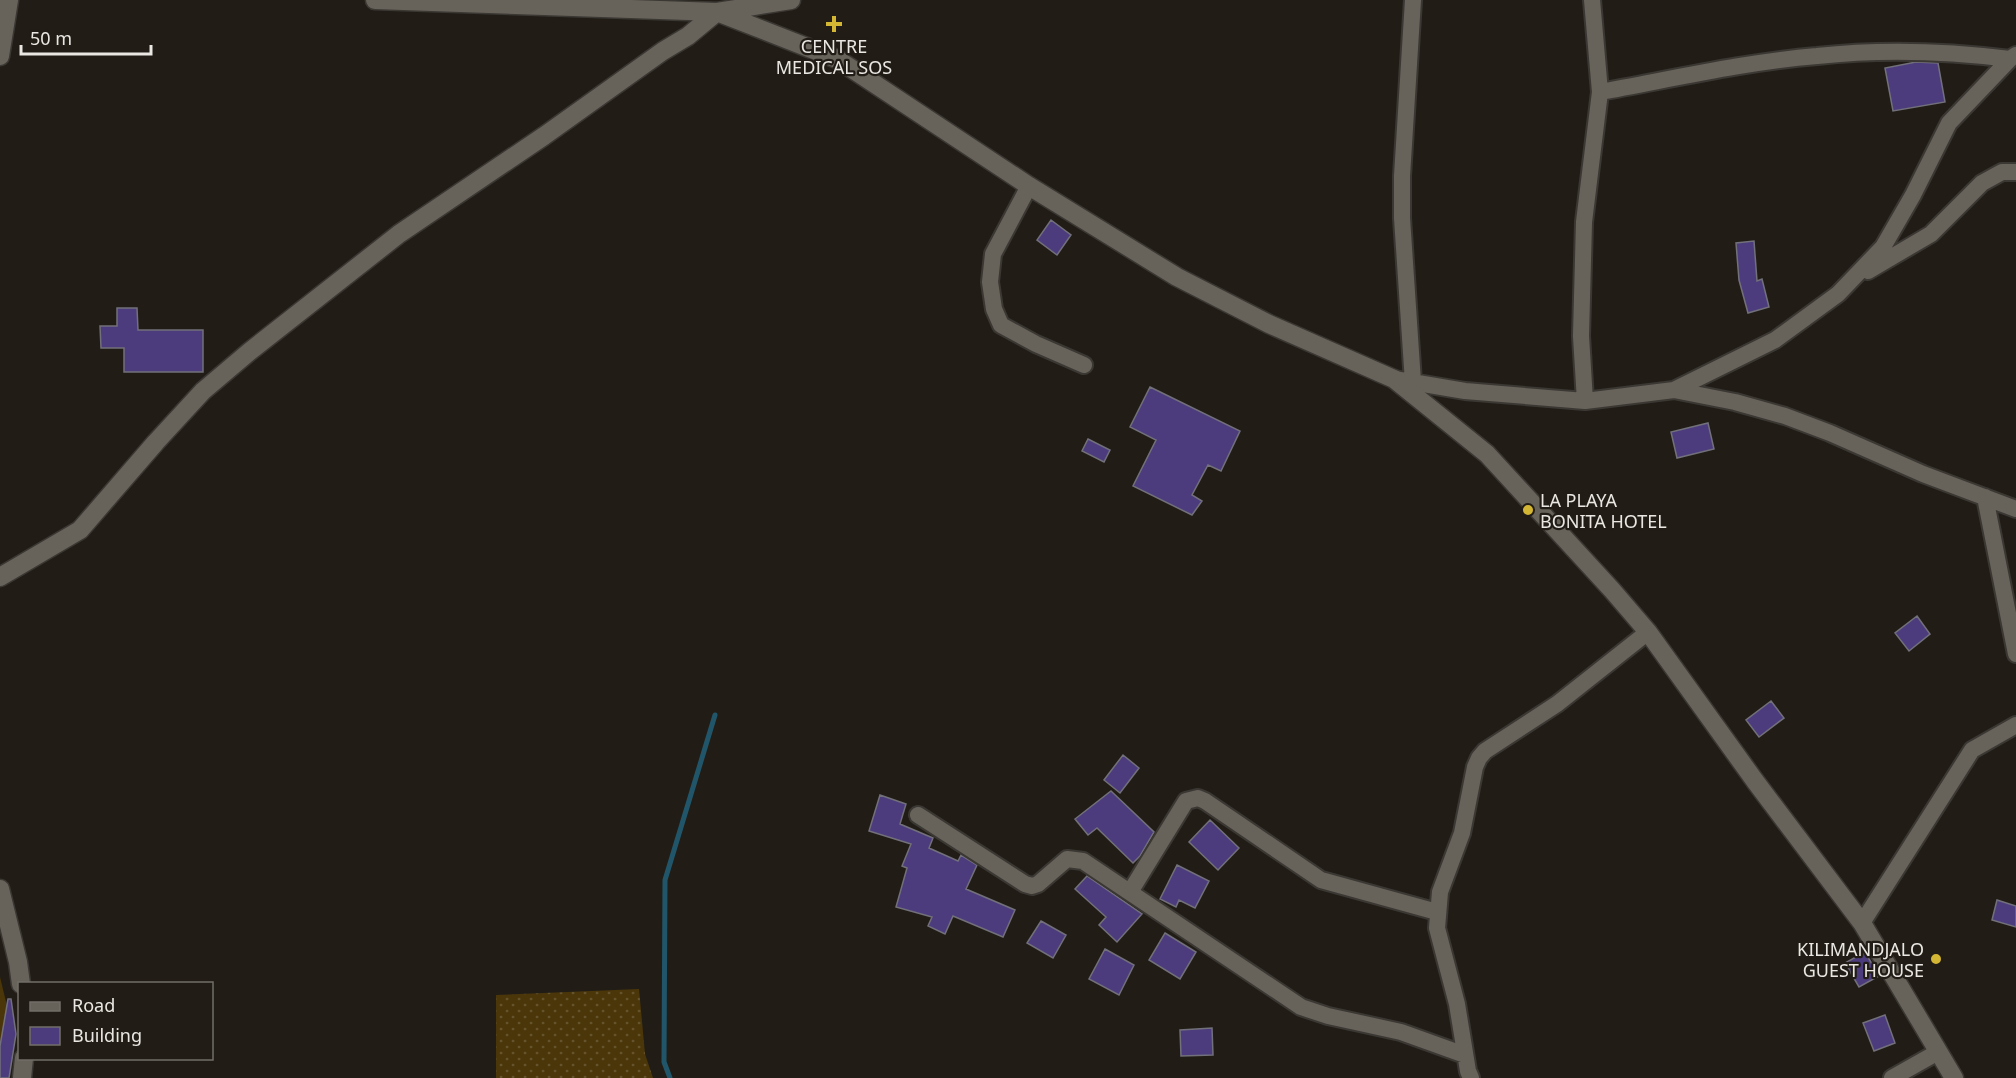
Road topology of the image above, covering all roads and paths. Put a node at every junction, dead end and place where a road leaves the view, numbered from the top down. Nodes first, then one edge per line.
1 (9, 0) edge
2 (375, 0) edge
3 (791, 0) edge
4 (1413, 0) edge
5 (1592, 0) edge
6 (445, 1) edge
7 (717, 12) junction
8 (0, 56) edge
9 (2013, 57) edge
10 (1600, 92) junction
11 (2016, 172) edge
12 (1029, 186) junction
13 (1849, 283) junction
14 (1084, 365) dead end
15 (1394, 379) junction
16 (1413, 382) junction
17 (1674, 390) junction
18 (1585, 401) junction
19 (1986, 497) junction
20 (2016, 509) edge
21 (0, 577) edge
22 (1648, 632) junction
23 (2016, 654) edge
24 (2016, 724) edge
25 (918, 815) dead end
26 (0, 889) edge
27 (1130, 892) junction
28 (1437, 912) junction
29 (1862, 923) junction
30 (21, 982) edge
31 (1938, 1052) junction
32 (1465, 1055) junction
33 (24, 1060) edge
34 (22, 1078) edge
35 (1471, 1078) edge
36 (1892, 1078) edge
37 (1954, 1078) edge

1 - 8 street
2 - 6 street
3 - 7 street
4 - 16 street
5 - 10 street
6 - 7 street
7 - 12 street
7 - 21 street
9 - 10 street
9 - 13 street
10 - 18 street
11 - 13 street
12 - 14 street
12 - 15 street
13 - 17 street
15 - 16 street
15 - 22 street
16 - 18 street
17 - 18 street
17 - 19 street
19 - 20 street
19 - 23 street
22 - 28 street
22 - 29 street
24 - 29 street
25 - 27 street
26 - 30 street
27 - 28 street
27 - 32 street
28 - 32 street
29 - 31 street
31 - 36 street
31 - 37 street
32 - 35 street
33 - 34 street

